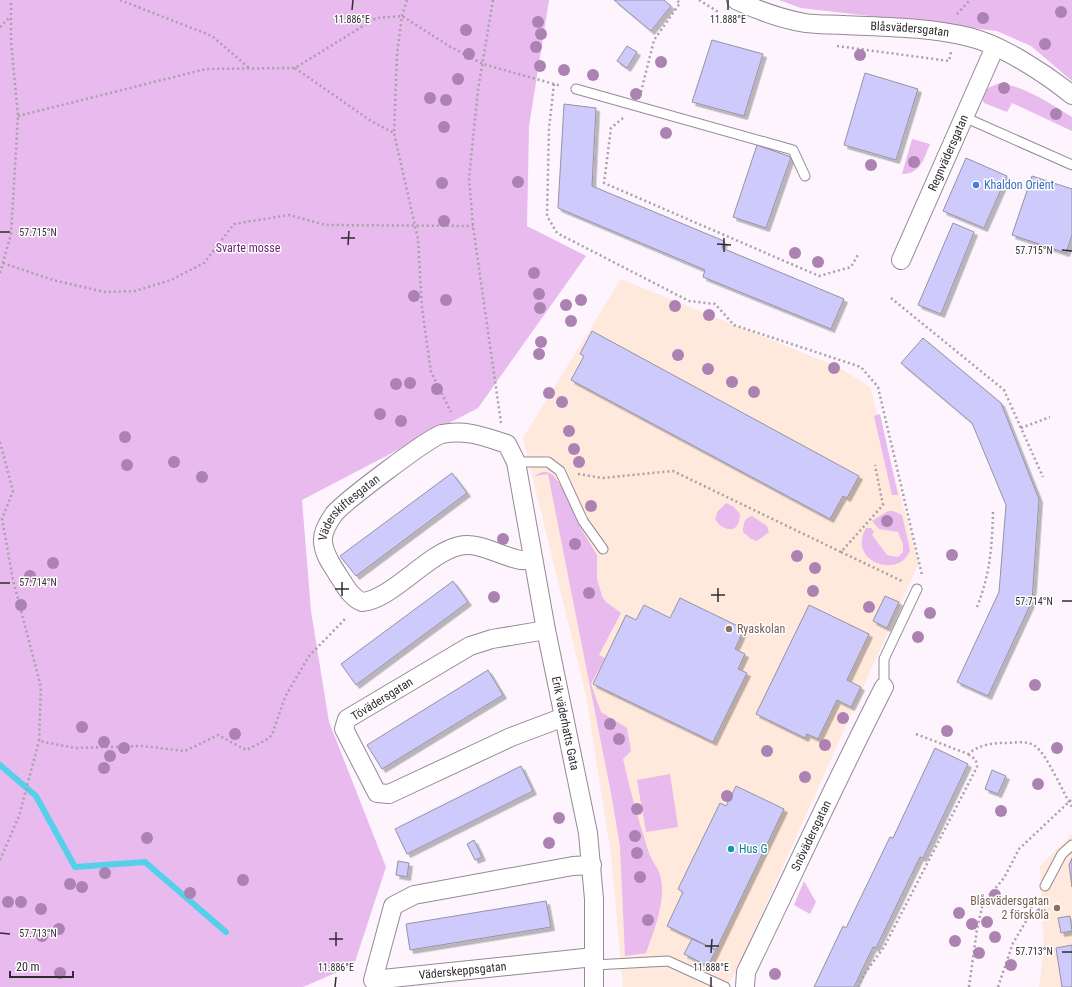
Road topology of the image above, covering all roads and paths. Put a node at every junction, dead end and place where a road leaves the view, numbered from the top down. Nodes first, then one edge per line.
1 (11, 0) edge
2 (120, 0) edge
3 (407, 0) edge
4 (493, 0) edge
5 (676, 0) edge
6 (736, 0) edge
7 (402, 16) junction
8 (11, 17) junction
9 (0, 27) edge
10 (995, 47) junction
11 (483, 64) junction
12 (250, 68) junction
13 (294, 68) junction
14 (554, 84) junction
15 (576, 89) joint
16 (1072, 95) edge
17 (638, 106) junction
18 (18, 116) junction
19 (964, 117) junction
20 (394, 132) junction
21 (1072, 165) edge
22 (805, 176) dead end
23 (473, 226) junction
24 (416, 227) junction
25 (859, 253) dead end
26 (901, 260) dead end
27 (3, 263) junction
28 (0, 273) edge
29 (891, 298) dead end
30 (1050, 417) dead end
31 (1021, 428) junction
32 (460, 432) junction
33 (0, 442) edge
34 (507, 444) junction
35 (516, 462) junction
36 (875, 465) dead end
37 (560, 471) junction
38 (1043, 477) dead end
39 (993, 512) dead end
40 (603, 549) dead end
41 (841, 552) junction
42 (532, 558) junction
43 (918, 588) junction
44 (362, 602) junction
45 (977, 608) dead end
46 (546, 630) junction
47 (884, 687) joint
48 (564, 717) junction
49 (916, 734) dead end
50 (39, 740) junction
51 (968, 754) junction
52 (1072, 798) edge
53 (1069, 802) junction
54 (1072, 807) edge
55 (1072, 845) edge
56 (0, 860) edge
57 (592, 865) junction
58 (1045, 886) joint
59 (594, 961) junction
60 (594, 987) edge
61 (725, 987) edge
62 (745, 987) edge
63 (858, 987) edge
64 (969, 987) edge
65 (998, 987) edge

1 - 8 path
2 - 12 path
3 - 7 path
4 - 11 path
5 - 17 path
6 - 10 street, Blåsvädersgatan
7 - 11 path
7 - 13 path
7 - 20 path
8 - 9 path
8 - 18 path
10 - 16 street, Blåsvädersgatan
10 - 19 street, Regnvädersgatan
11 - 14 path
11 - 23 path
12 - 13 path
12 - 18 path
13 - 20 path
14 - 15 path
14 - 43 path
15 - 17 lane
17 - 22 lane
17 - 25 path
18 - 27 path
19 - 21 lane
19 - 26 street, Regnvädersgatan
20 - 24 path
23 - 24 path
23 - 34 path
24 - 27 path
24 - 32 path
27 - 28 path
29 - 31 path
30 - 31 path
31 - 38 path
32 - 34 street, Väderskiftesgatan
32 - 44 street, Väderskiftesgatan
33 - 50 path
34 - 35 street, Erik väderhatts Gata
35 - 37 lane
35 - 42 street, Erik väderhatts Gata
36 - 41 path
37 - 40 lane
37 - 41 path
39 - 45 path
41 - 43 path
42 - 44 street
42 - 46 street, Erik väderhatts Gata
43 - 47 lane
44 - 50 path
46 - 48 street, Erik väderhatts Gata
46 - 48 street, Tövädersgatan
47 - 62 street, Snövädersgatan
48 - 57 street, Erik väderhatts Gata
49 - 51 path
50 - 56 path
51 - 53 path
51 - 63 path
52 - 53 path
53 - 54 path
53 - 64 path
55 - 58 lane
57 - 59 street, Erik väderhatts Gata
57 - 59 street, Väderskeppsgatan
58 - 65 path
59 - 60 street, Erik väderhatts Gata
59 - 61 lane

